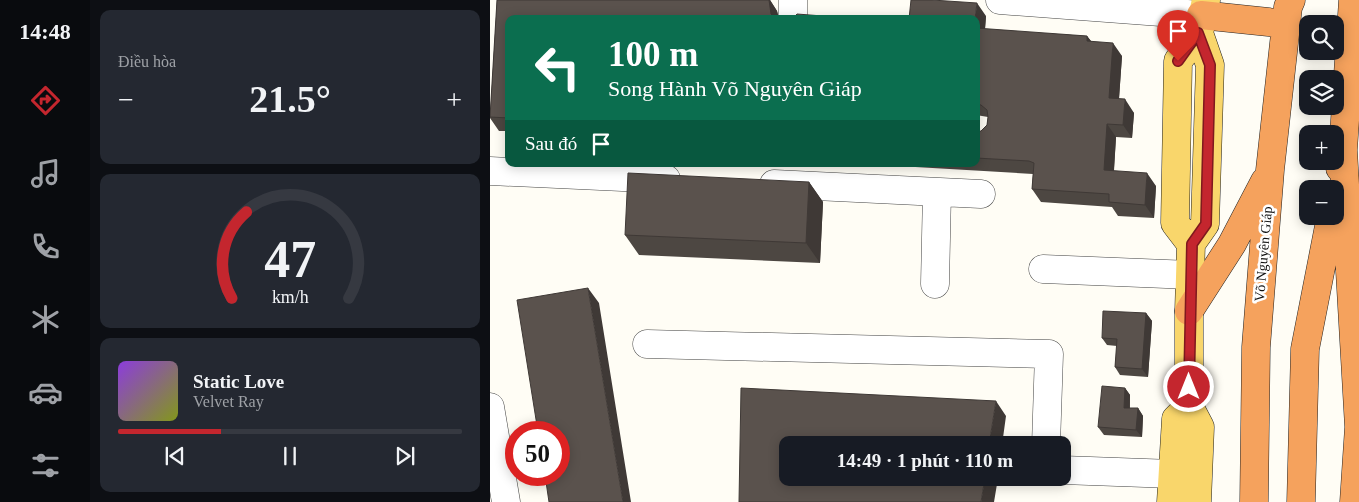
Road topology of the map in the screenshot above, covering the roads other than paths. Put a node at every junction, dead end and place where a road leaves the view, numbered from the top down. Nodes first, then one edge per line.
1 (793, 0) edge
2 (1000, 0) edge
3 (1353, 0) edge
4 (1288, 8) edge
5 (1201, 12) edge
6 (793, 15) edge
7 (1344, 135) edge
8 (1344, 167) edge
9 (1270, 170) junction
10 (490, 171) edge
11 (688, 180) edge
12 (748, 183) edge
13 (937, 192) junction
14 (981, 194) dead end
15 (1329, 225) edge
16 (1043, 269) dead end
17 (1191, 275) junction
18 (935, 284) dead end
19 (1189, 311) junction
20 (647, 344) dead end
21 (1189, 406) junction
22 (490, 407) edge
23 (1046, 436) edge
24 (493, 449) edge
25 (1071, 470) edge
26 (1173, 474) junction
27 (506, 502) edge
28 (1171, 502) edge
29 (1197, 502) edge
30 (1254, 502) edge
31 (1301, 502) edge
32 (1354, 502) edge

1 - 6 street
2 - 5 street
3 - 7 highway
4 - 5 highway
4 - 9 highway, Võ Nguyên Giáp
5 - 17 main road
8 - 32 highway
9 - 19 highway
9 - 30 highway, Võ Nguyên Giáp
10 - 11 street
12 - 13 street
13 - 14 street
13 - 18 street
15 - 31 highway
16 - 17 street
17 - 19 main road
19 - 21 main road
20 - 23 street
21 - 26 main road
21 - 29 main road
22 - 24 street
24 - 27 street
25 - 26 street
26 - 28 main road

